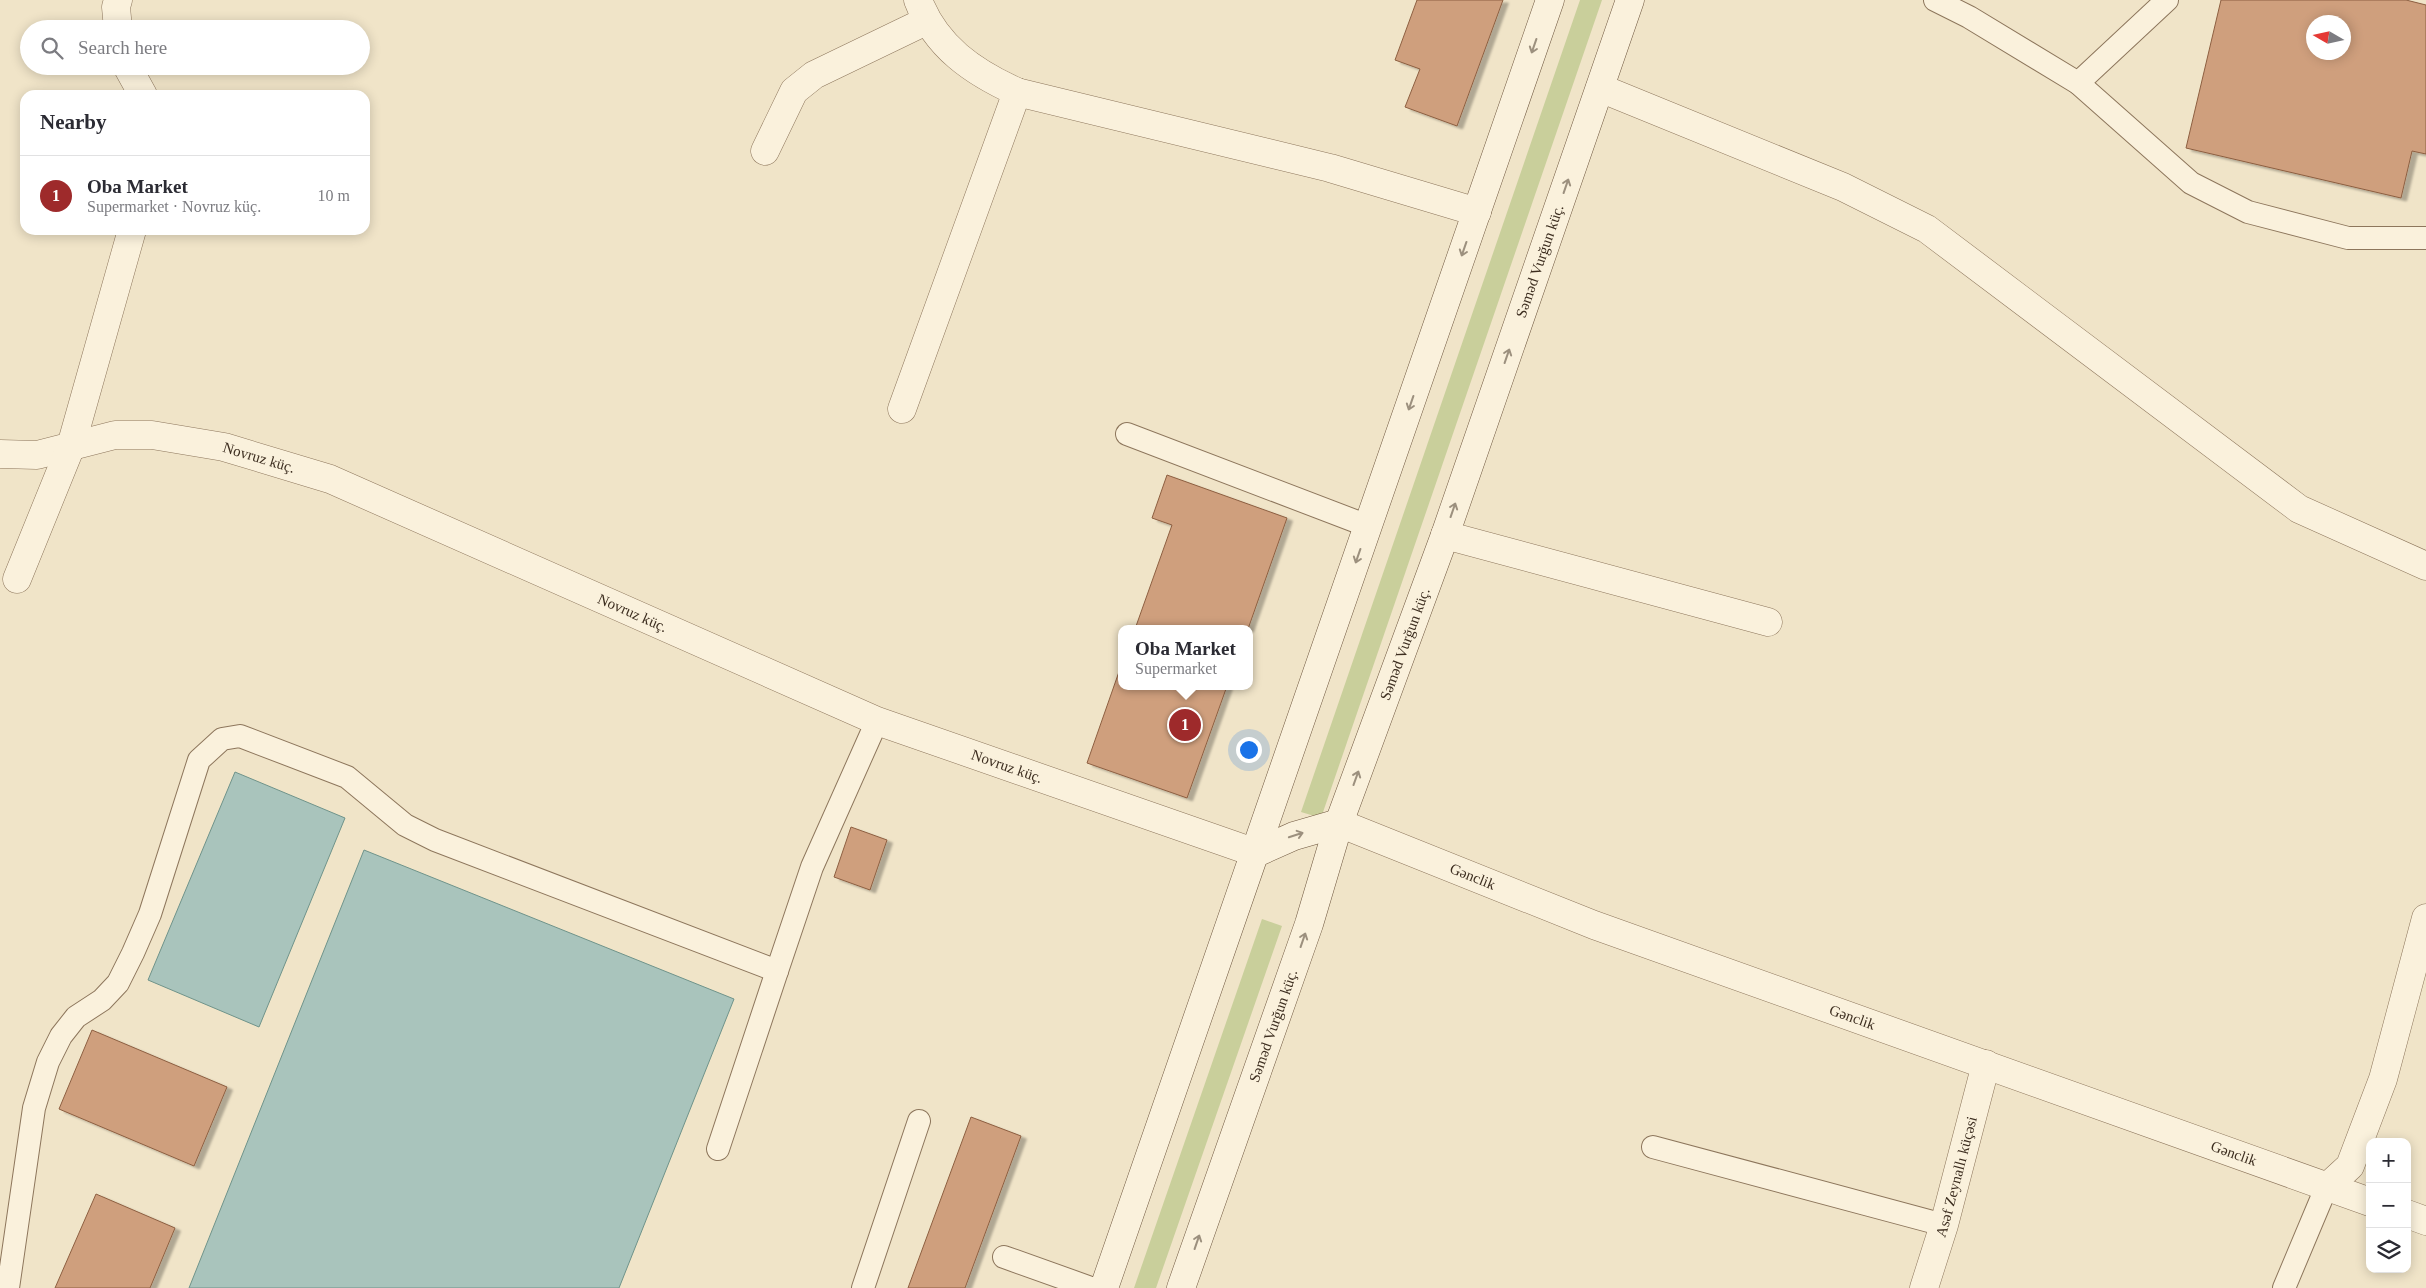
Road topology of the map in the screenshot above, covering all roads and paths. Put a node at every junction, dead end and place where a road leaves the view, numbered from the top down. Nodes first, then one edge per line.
1 (118, 0) edge
2 (1550, 0) edge
3 (1630, 0) edge
4 (1935, 0) edge
5 (2167, 0) edge
6 (922, 10) edge
7 (117, 20) edge
8 (132, 75) edge
9 (2078, 84) junction
10 (1600, 88) junction
11 (140, 90) edge
12 (1017, 92) junction
13 (765, 151) dead end
14 (1477, 212) junction
15 (131, 235) edge
16 (2426, 238) edge
17 (902, 409) dead end
18 (1127, 434) dead end
19 (71, 446) junction
20 (0, 454) edge
21 (1368, 526) junction
22 (1445, 535) junction
23 (2426, 566) edge
24 (17, 579) dead end
25 (1768, 622) dead end
26 (877, 721) junction
27 (1339, 823) junction
28 (1256, 852) junction
29 (2426, 918) edge
30 (777, 971) junction
31 (1986, 1064) junction
32 (919, 1121) dead end
33 (1653, 1148) dead end
34 (718, 1149) dead end
35 (2326, 1188) junction
36 (2366, 1201) edge
37 (2411, 1215) edge
38 (2426, 1221) edge
39 (1944, 1224) junction
40 (1004, 1257) dead end
41 (8, 1288) edge
42 (864, 1288) edge
43 (1091, 1288) edge
44 (1104, 1288) edge
45 (1181, 1288) edge
46 (1924, 1288) edge
47 (2284, 1288) edge

1 - 7 street
2 -> 14 street
3 - 10 street, Səməd Vurğun küç.
4 - 9 lane
5 - 9 lane
6 - 12 street
6 - 13 street
8 - 11 street
9 - 16 lane
22 -> 10 street, Səməd Vurğun küç.
10 - 23 street
12 - 14 street
12 - 17 street
14 -> 21 street
15 - 19 street
18 - 21 lane
19 - 20 street, Novruz küç.
19 - 24 street
19 - 26 street, Novruz küç.
21 -> 28 street
22 - 25 street
27 -> 22 street, Səməd Vurğun küç.
26 - 28 street, Novruz küç.
26 - 30 lane
28 -> 27 street
27 - 31 street, Gənclik
45 -> 27 street, Səməd Vurğun küç.
28 - 44 street
29 - 35 street
30 - 34 lane
30 - 41 lane
31 - 35 street, Gənclik
31 - 39 street, Asəf Zeynallı küçəsi
32 - 42 lane
33 - 39 lane
35 - 36 street, Gənclik
35 - 47 lane
37 - 38 street
39 - 46 street, Asəf Zeynallı küçəsi
40 - 43 lane

